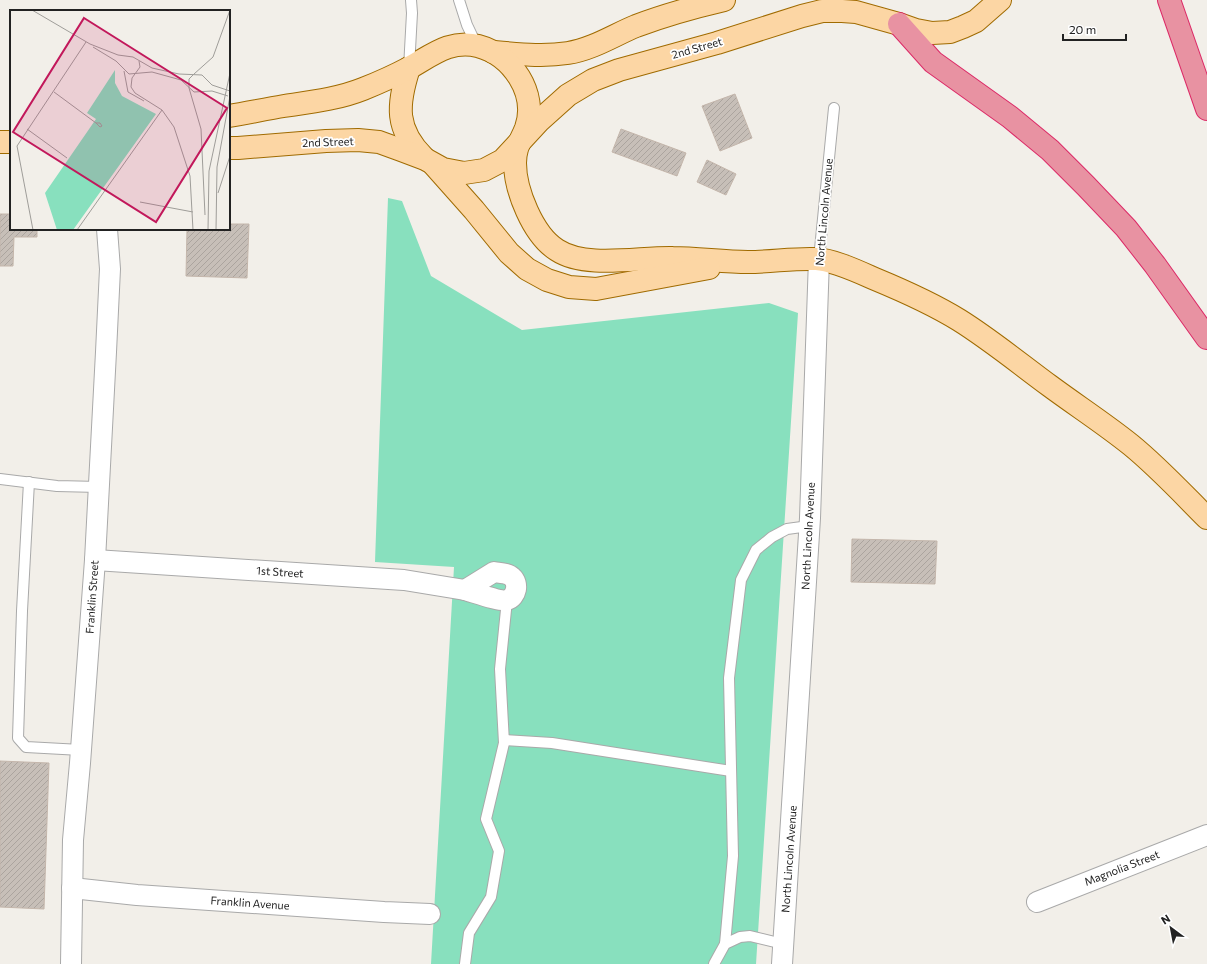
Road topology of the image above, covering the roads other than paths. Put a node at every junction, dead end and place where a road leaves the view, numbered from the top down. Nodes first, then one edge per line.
1 (410, 0) edge
2 (459, 0) edge
3 (724, 0) edge
4 (877, 0) edge
5 (1000, 0) edge
6 (1169, 0) edge
7 (899, 24) junction
8 (484, 49) junction
9 (409, 68) junction
10 (834, 108) dead end
11 (1207, 109) edge
12 (230, 116) edge
13 (518, 145) junction
14 (230, 148) edge
15 (429, 162) junction
16 (107, 230) edge
17 (819, 259) junction
18 (748, 262) junction
19 (1207, 338) edge
20 (0, 479) edge
21 (29, 482) junction
22 (99, 486) junction
23 (1207, 518) edge
24 (810, 526) junction
25 (94, 560) junction
26 (465, 590) junction
27 (507, 600) junction
28 (504, 740) junction
29 (81, 750) junction
30 (731, 771) junction
31 (1207, 835) edge
32 (72, 888) junction
33 (1037, 902) dead end
34 (430, 914) dead end
35 (725, 944) junction
36 (783, 944) junction
37 (71, 964) edge
38 (465, 964) edge
39 (714, 964) edge
40 (782, 964) edge

1 - 9 lane
2 - 8 lane
3 - 8 main road
4 - 7 main road, 2nd Street
5 - 7 main road, 2nd Street
6 - 11 highway
7 - 13 main road, 2nd Street
7 - 19 highway
8 - 9 main road
8 - 13 main road, 2nd Street
9 - 12 main road
9 - 15 main road, 2nd Street
10 - 17 lane, North Lincoln Avenue
13 - 15 main road, 2nd Street
13 - 18 main road
14 - 15 main road, 2nd Street
15 - 18 main road
16 - 22 street, Franklin Street
17 - 18 main road
17 - 23 main road
17 - 24 street, North Lincoln Avenue
20 - 21 lane
21 - 22 lane
21 - 29 lane
22 - 25 street, Franklin Street
24 - 30 lane
24 - 36 street, North Lincoln Avenue
25 - 26 street, 1st Street
25 - 29 street, Franklin Street
26 - 27 street, 1st Street
26 - 27 street
27 - 28 lane
28 - 30 lane
28 - 38 lane
29 - 32 street, Franklin Street
30 - 35 lane
31 - 33 street, Magnolia Street
32 - 34 street, Franklin Avenue
32 - 37 street, Franklin Street
35 - 36 lane
35 - 39 lane
36 - 40 street, North Lincoln Avenue

